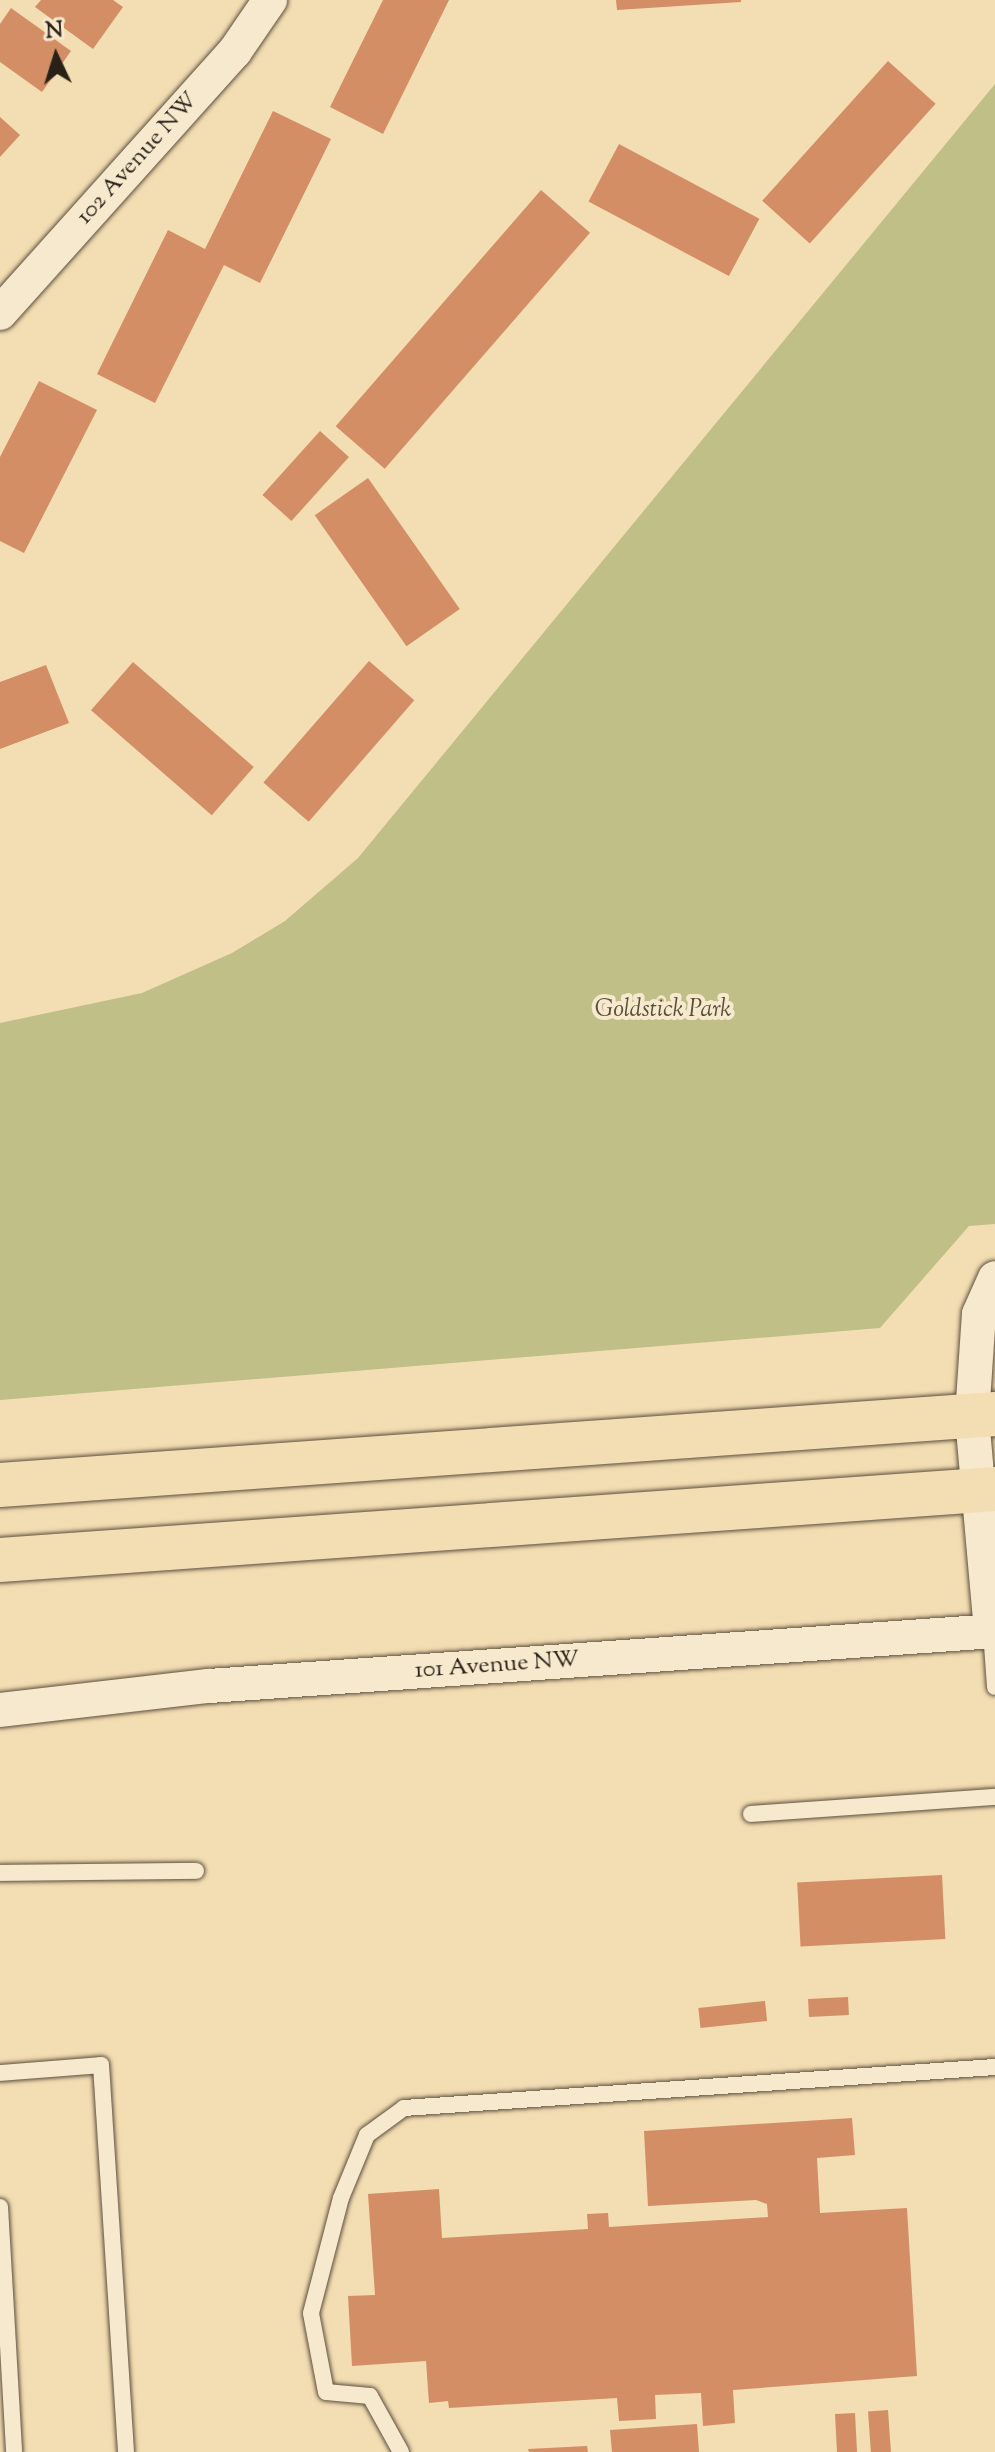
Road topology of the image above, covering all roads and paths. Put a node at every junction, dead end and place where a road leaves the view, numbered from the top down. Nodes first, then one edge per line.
1 (270, 0) edge
2 (0, 313) edge
3 (995, 1278) edge
4 (983, 1415) edge
5 (0, 1485) edge
6 (987, 1489) edge
7 (0, 1560) edge
8 (993, 1631) edge
9 (995, 1687) edge
10 (0, 1710) edge
11 (995, 1797) edge
12 (751, 1814) dead end
13 (196, 1871) dead end
14 (0, 1873) edge
15 (995, 2067) edge
16 (0, 2073) edge
17 (0, 2207) edge
18 (14, 2452) edge
19 (126, 2452) edge
20 (401, 2452) edge

1 - 2 street, 102 Avenue NW
3 - 4 street
4 - 5 main road
4 - 6 street
6 - 7 main road
6 - 8 street
8 - 9 lane
8 - 10 street, 101 Avenue NW
11 - 12 lane
13 - 14 lane
15 - 20 lane
16 - 19 lane
17 - 18 lane

